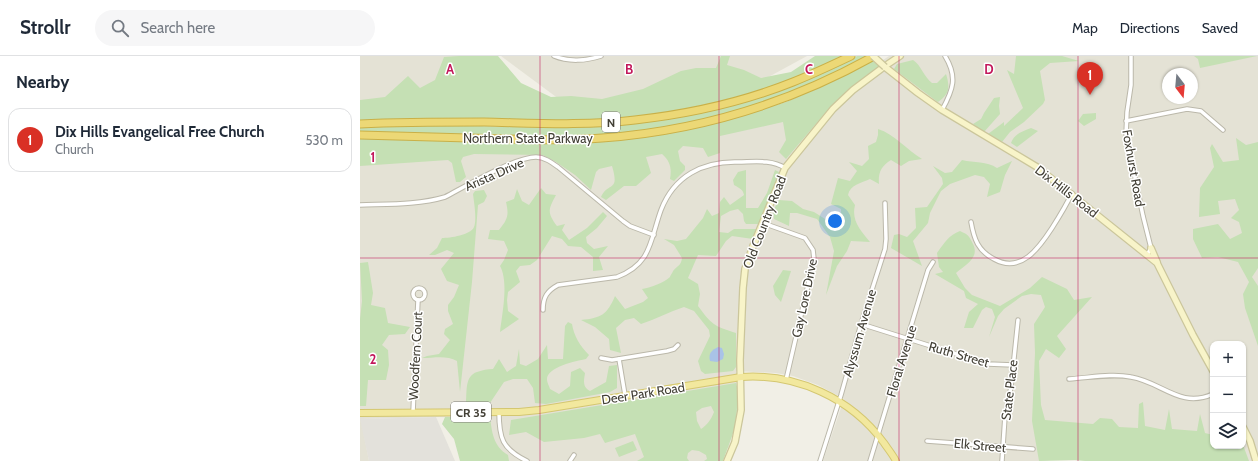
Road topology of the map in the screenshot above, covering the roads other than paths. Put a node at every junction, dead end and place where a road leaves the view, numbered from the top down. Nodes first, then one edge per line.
1 (554, 56) edge
2 (601, 56) edge
3 (851, 56) edge
4 (873, 56) edge
5 (900, 56) edge
6 (945, 56) edge
7 (1131, 56) edge
8 (888, 64) dead end
9 (881, 69) dead end
10 (942, 110) junction
11 (1126, 121) junction
12 (360, 124) edge
13 (1224, 130) dead end
14 (360, 135) edge
15 (785, 168) junction
16 (1072, 193) junction
17 (885, 203) dead end
18 (360, 205) edge
19 (971, 222) dead end
20 (763, 223) junction
21 (654, 235) junction
22 (1151, 248) junction
23 (1147, 255) junction
24 (933, 262) dead end
25 (1157, 263) junction
26 (418, 300) dead end
27 (544, 310) dead end
28 (1018, 320) dead end
29 (861, 324) junction
30 (907, 338) junction
31 (678, 345) dead end
32 (601, 358) dead end
33 (619, 359) junction
34 (1013, 365) junction
35 (1210, 366) edge
36 (741, 377) junction
37 (1069, 379) dead end
38 (786, 380) junction
39 (1210, 395) edge
40 (625, 396) junction
41 (839, 401) junction
42 (413, 412) junction
43 (499, 412) junction
44 (360, 413) edge
45 (1246, 433) edge
46 (878, 436) junction
47 (927, 441) dead end
48 (1003, 446) junction
49 (1034, 449) dead end
50 (574, 455) dead end
51 (527, 461) edge
52 (570, 461) edge
53 (727, 461) edge
54 (820, 461) edge
55 (870, 461) edge
56 (896, 461) edge
57 (1002, 461) edge
58 (1256, 461) edge

1 - 2 street
3 - 12 highway, Northern State Parkway / N
4 - 10 street, Dix Hills Road, bridge
4 - 14 highway, Northern State Parkway / N
5 - 8 street
6 - 10 street
7 - 11 street, Foxhurst Road
9 - 15 street, Old Country Road
10 - 16 street, Dix Hills Road
11 - 13 street
11 - 22 street, Foxhurst Road
15 - 20 street, Old Country Road
15 - 21 street
16 - 19 street
16 - 23 street, Dix Hills Road
17 - 29 street, Alyssum Avenue
18 - 21 street, Arista Drive
20 - 36 street, Old Country Road
20 - 38 street, Gay Lore Drive
21 - 27 street
22 - 23 street
22 - 25 street
23 - 25 street, Dix Hills Road
24 - 30 street, Floral Avenue
25 - 35 street, Dix Hills Road
26 - 42 street, Woodfern Court
28 - 34 street, State Place
29 - 30 street, Ruth Street
29 - 41 street, Alyssum Avenue
30 - 34 street, Ruth Street
30 - 46 street, Floral Avenue
31 - 33 street
32 - 33 street
33 - 40 street
34 - 48 street, State Place
36 - 38 main road, Deer Park Road / CR 35
36 - 40 main road, Deer Park Road / CR 35
36 - 53 street, Old Country Road
37 - 39 street
38 - 41 main road, Deer Park Road / CR 35
40 - 43 main road, Deer Park Road / CR 35
41 - 46 main road, Deer Park Road / CR 35
41 - 54 street, Alyssum Avenue
42 - 43 main road, Deer Park Road / CR 35
42 - 44 main road, Deer Park Road / CR 35
43 - 51 street
45 - 58 street
46 - 55 street, Floral Avenue
46 - 56 main road, Deer Park Road / CR 35
47 - 48 street, Elk Street
48 - 49 street, Elk Street
48 - 57 street, State Place
50 - 52 street

